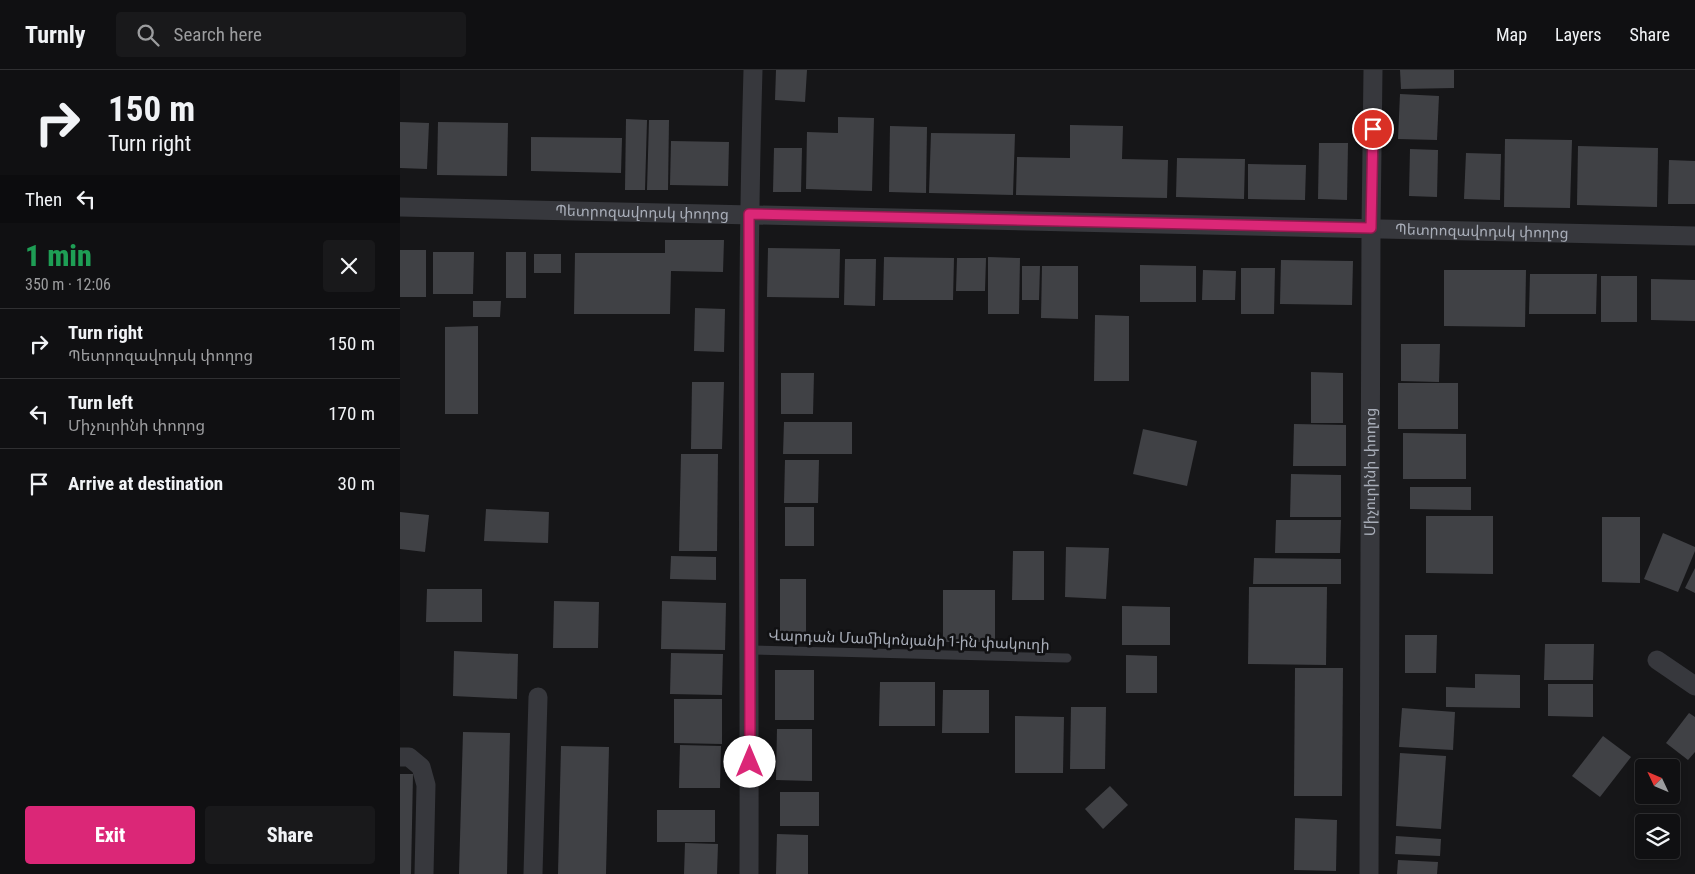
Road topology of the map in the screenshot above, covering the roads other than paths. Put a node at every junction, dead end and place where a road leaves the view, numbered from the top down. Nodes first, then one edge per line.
1 (753, 70) edge
2 (1374, 70) edge
3 (400, 207) edge
4 (749, 214) junction
5 (1371, 228) junction
6 (1695, 236) edge
7 (750, 650) junction
8 (1067, 658) dead end
9 (1657, 660) dead end
10 (1695, 686) edge
11 (538, 697) dead end
12 (400, 757) edge
13 (424, 874) edge
14 (533, 874) edge
15 (749, 874) edge
16 (1369, 874) edge

1 - 4 street
2 - 5 street, Միչուրինի փողոց
3 - 4 street, Պետրոզավոդսկ փողոց
4 - 5 street, Պետրոզավոդսկ փողոց
4 - 7 street
5 - 6 street, Պետրոզավոդսկ փողոց
5 - 16 street, Միչուրինի փողոց
7 - 8 lane, Վարդան Մամիկոնյանի 1-ին փակուղի
7 - 15 street
9 - 10 street
11 - 14 street
12 - 13 street

